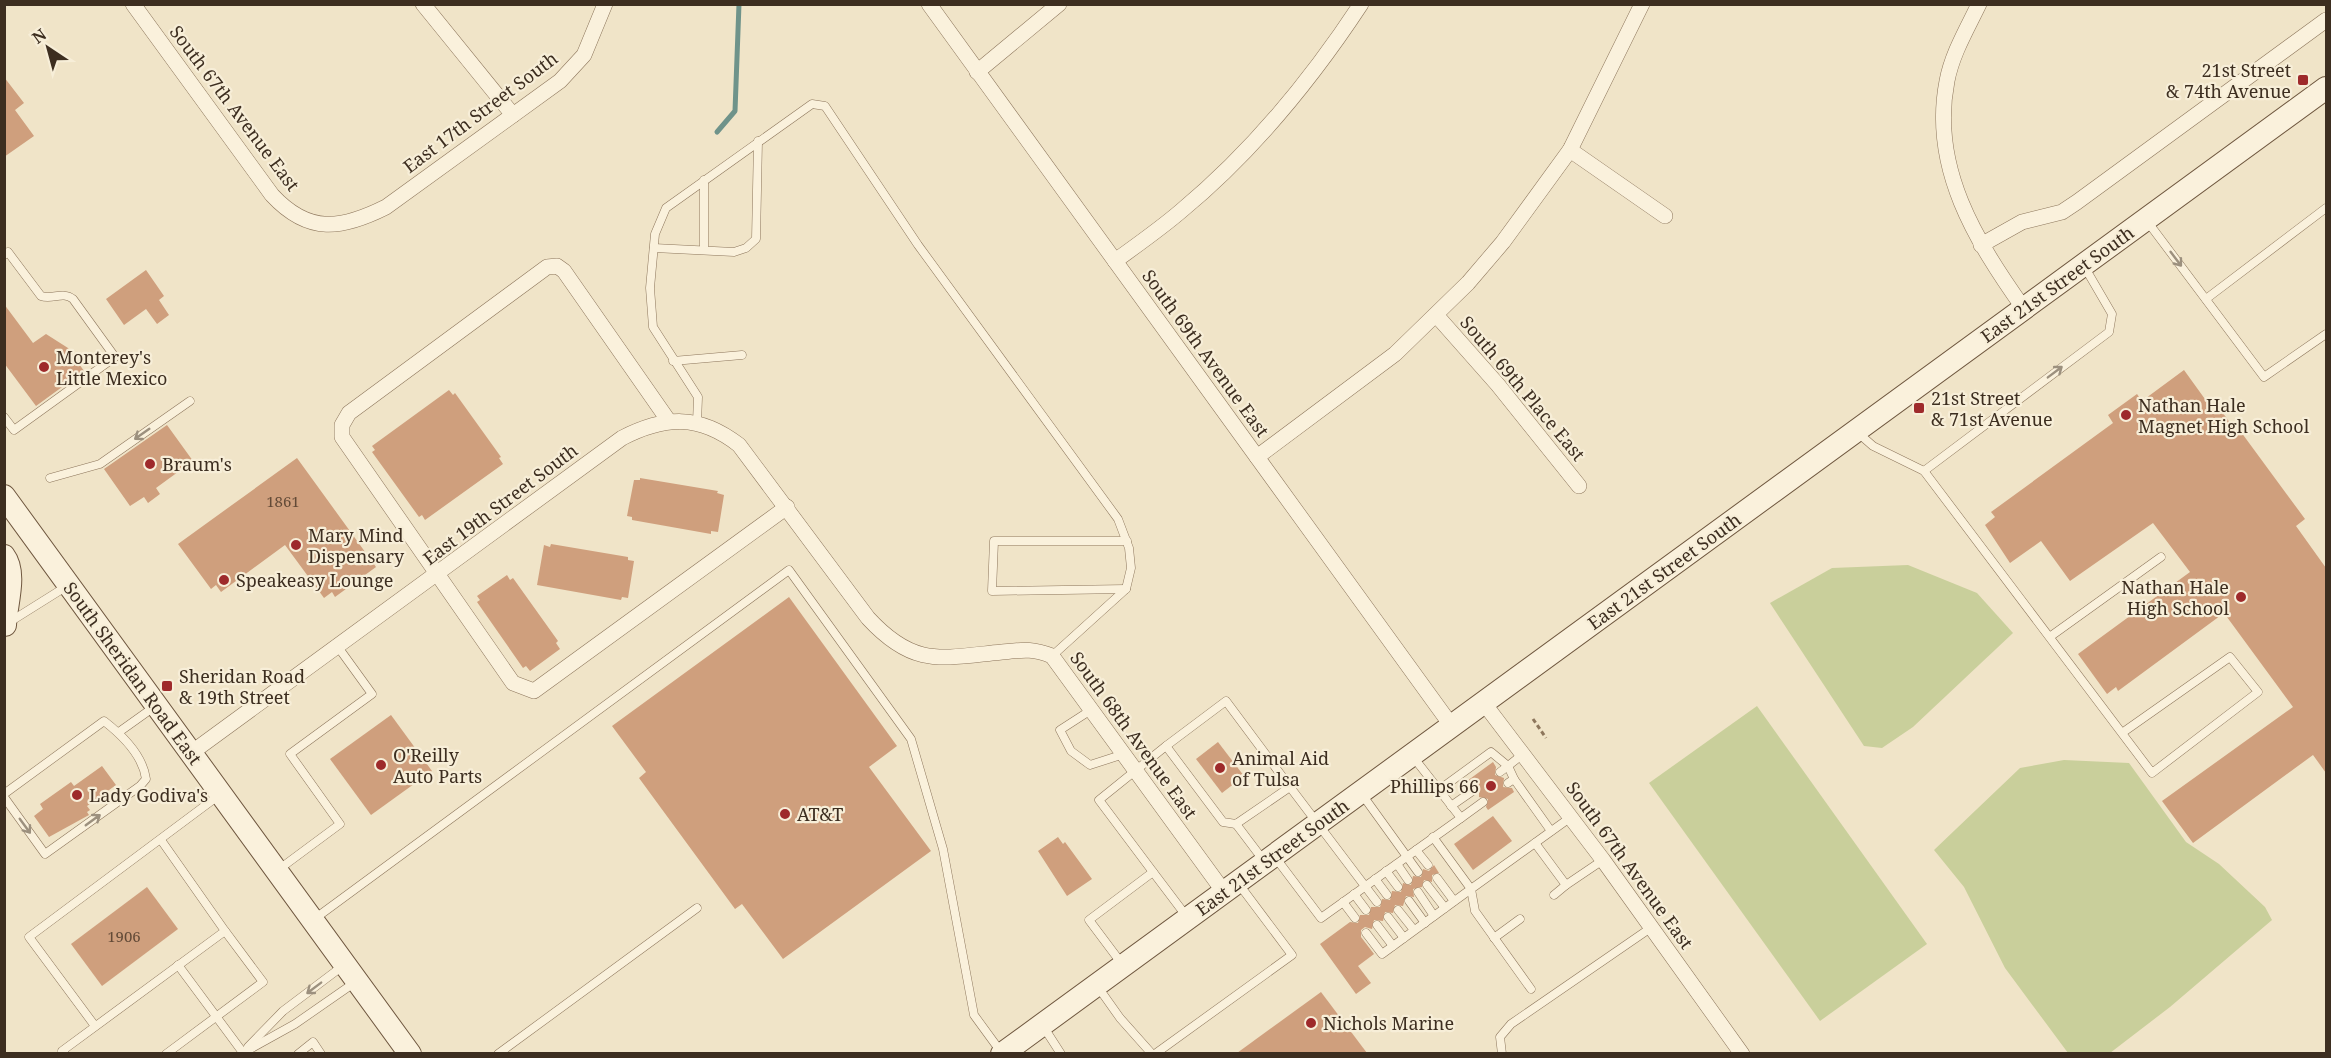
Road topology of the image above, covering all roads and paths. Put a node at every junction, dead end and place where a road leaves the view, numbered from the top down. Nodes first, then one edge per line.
1 (133, 4) edge
2 (423, 4) edge
3 (605, 4) edge
4 (929, 4) edge
5 (1059, 4) edge
6 (1361, 4) edge
7 (1642, 4) edge
8 (1979, 4) edge
9 (2326, 20) edge
10 (977, 72) junction
11 (2326, 88) edge
12 (513, 115) junction
13 (758, 141) junction
14 (1570, 150) junction
15 (704, 180) junction
16 (2326, 208) edge
17 (1665, 216) dead end
18 (2146, 219) junction
19 (350, 224) joint
20 (1981, 245) junction
21 (654, 248) junction
22 (704, 250) junction
23 (6, 251) edge
24 (1115, 261) junction
25 (2083, 265) junction
26 (2206, 299) junction
27 (2024, 309) junction
28 (1437, 316) junction
29 (2326, 334) edge
30 (742, 355) dead end
31 (673, 361) junction
32 (190, 401) dead end
33 (4, 417) edge
34 (668, 420) junction
35 (697, 423) junction
36 (1856, 431) junction
37 (1257, 457) junction
38 (1924, 471) junction
39 (50, 478) dead end
40 (1578, 486) dead end
41 (4, 495) edge
42 (787, 507) junction
43 (1126, 541) junction
44 (4, 556) edge
45 (2161, 557) dead end
46 (437, 575) junction
47 (69, 585) junction
48 (1126, 589) junction
49 (5, 625) edge
50 (2051, 636) junction
51 (338, 647) junction
52 (1052, 656) junction
53 (1483, 702) junction
54 (156, 705) junction
55 (1091, 710) junction
56 (1533, 720) dead end
57 (1451, 725) junction
58 (119, 732) junction
59 (2122, 733) junction
60 (1546, 738) dead end
61 (1166, 746) junction
62 (191, 753) junction
63 (1124, 754) junction
64 (1412, 754) junction
65 (1523, 754) junction
66 (1508, 766) junction
67 (1137, 772) junction
68 (1500, 772) dead end
69 (1290, 787) junction
70 (1439, 790) junction
71 (1474, 790) dead end
72 (1360, 792) junction
73 (221, 794) junction
74 (4, 796) edge
75 (1482, 802) dead end
76 (1451, 806) junction
77 (1571, 817) junction
78 (1461, 818) junction
79 (1318, 823) junction
80 (1236, 824) junction
81 (1551, 831) junction
82 (1433, 837) junction
83 (161, 840) junction
84 (1535, 843) junction
85 (1416, 850) junction
86 (1406, 857) junction
87 (1269, 859) junction
88 (1603, 860) junction
89 (1396, 864) junction
90 (1428, 865) dead end
91 (277, 871) junction
92 (1386, 871) junction
93 (1153, 872) junction
94 (1418, 872) dead end
95 (1437, 878) dead end
96 (1375, 879) junction
97 (1408, 879) dead end
98 (1427, 885) dead end
99 (1566, 885) junction
100 (1365, 886) junction
101 (1231, 887) junction
102 (1398, 887) dead end
103 (1471, 889) junction
104 (1418, 892) dead end
105 (1354, 894) junction
106 (1387, 895) dead end
107 (1554, 895) dead end
108 (1409, 901) dead end
109 (1454, 901) junction
110 (1343, 902) junction
111 (1377, 902) dead end
112 (697, 908) dead end
113 (1445, 908) junction
114 (1366, 910) dead end
115 (1398, 910) dead end
116 (1434, 916) junction
117 (1388, 917) dead end
118 (1188, 918) junction
119 (1355, 918) dead end
120 (1520, 919) dead end
121 (313, 920) junction
122 (1425, 922) junction
123 (1377, 925) dead end
124 (1652, 927) junction
125 (225, 930) junction
126 (1414, 930) junction
127 (1366, 933) dead end
128 (1404, 938) junction
129 (1494, 938) junction
130 (1393, 946) junction
131 (178, 965) junction
132 (1123, 966) junction
133 (350, 973) junction
134 (1097, 985) junction
135 (1531, 989) dead end
136 (217, 1015) junction
137 (1042, 1025) junction
138 (95, 1026) junction
139 (64, 1053) edge
140 (166, 1053) edge
141 (242, 1053) edge
142 (298, 1053) edge
143 (321, 1053) edge
144 (410, 1053) edge
145 (498, 1053) edge
146 (1002, 1053) edge
147 (1061, 1053) edge
148 (1153, 1053) edge
149 (1502, 1053) edge
150 (1742, 1053) edge

1 - 19 street, South 67th Avenue East
2 - 12 street
3 - 12 street, East 17th Street South
4 - 10 street, South 69th Avenue East
5 - 10 street
6 - 24 street
7 - 14 street
8 - 20 street
9 - 20 street
10 - 24 street, South 69th Avenue East
11 - 18 main road, East 21st Street South
12 - 19 street, East 17th Street South
13 - 15 lane
13 - 22 lane
13 - 43 lane
14 - 17 street
14 - 28 street
15 - 21 lane
15 - 22 lane
16 - 26 lane
18 - 25 main road, East 21st Street South
18 -> 26 lane
20 - 27 street
21 - 22 lane
21 - 31 lane
23 - 33 lane
24 - 37 street, South 69th Avenue East
25 - 27 main road, East 21st Street South
38 -> 25 lane
26 - 29 lane
27 - 36 main road, East 21st Street South
28 - 37 street
28 - 40 street, South 69th Place East
30 - 31 lane
31 - 35 lane
32 -> 39 lane
34 - 35 street, East 19th Street South
34 - 46 street, East 19th Street South
34 - 46 street
35 - 42 street, South 68th Avenue East
36 - 38 lane
36 - 53 main road, East 21st Street South
37 - 57 street, South 69th Avenue East
38 - 50 lane
41 - 47 main road, South Sheridan Road East
42 - 46 street
42 - 52 street, South 68th Avenue East
43 - 48 lane
43 - 48 lane
44 - 49 main road
45 - 50 lane
46 - 51 street, East 19th Street South
47 - 49 lane
47 - 54 main road, South Sheridan Road East
48 - 52 lane
50 - 59 lane
51 - 62 street, East 19th Street South
51 - 91 lane
52 - 55 street, South 68th Avenue East
53 - 57 main road, East 21st Street South
53 - 65 street, South 67th Avenue East
54 - 58 lane
54 - 62 main road, South Sheridan Road East
55 - 63 street, South 68th Avenue East
55 - 63 lane
56 - 60 path
57 - 64 main road, East 21st Street South
58 - 74 lane
74 -> 58 lane
59 - 59 lane
61 - 67 lane
61 - 69 lane
61 - 80 lane
62 - 73 main road, South Sheridan Road East
63 - 67 street, South 68th Avenue East
64 - 70 lane
64 - 72 main road, East 21st Street South
65 - 66 lane
65 - 77 street, South 67th Avenue East
66 - 68 lane
66 - 70 lane
66 - 81 lane
67 - 93 lane
67 - 101 street, South 68th Avenue East
69 - 79 lane
69 - 80 lane
70 - 76 lane
71 - 76 lane
72 - 79 main road, East 21st Street South
72 - 86 lane
73 - 83 lane
73 - 91 main road, South Sheridan Road East
75 - 78 lane
76 - 78 lane
77 - 81 lane
77 - 88 street, South 67th Avenue East
78 - 82 lane
79 - 87 main road, East 21st Street South
79 - 100 lane
80 - 87 lane
81 - 84 lane
82 - 85 lane
82 - 103 lane
83 - 125 lane
83 - 138 lane
84 - 99 lane
84 - 103 lane
85 - 86 lane
85 - 90 lane
86 - 89 lane
86 - 94 lane
87 - 101 main road, East 21st Street South
87 - 110 lane
88 - 99 lane
88 - 124 street, South 67th Avenue East
89 - 92 lane
89 - 97 lane
91 - 121 main road, South Sheridan Road East
92 - 96 lane
92 - 102 lane
93 - 118 lane
93 - 132 lane
95 - 109 lane
96 - 100 lane
96 - 106 lane
98 - 113 lane
99 - 107 lane
100 - 105 lane
100 - 111 lane
101 - 118 main road, East 21st Street South
101 - 148 lane
103 - 109 lane
103 - 129 lane
104 - 116 lane
105 - 110 lane
105 - 114 lane
108 - 122 lane
109 - 113 lane
110 - 119 lane
112 - 145 lane
113 - 116 lane
115 - 126 lane
116 - 122 lane
117 - 128 lane
118 - 132 main road, East 21st Street South
120 - 129 lane
121 - 133 main road, South Sheridan Road East
121 - 146 lane
122 - 126 lane
123 - 130 lane
124 - 149 lane
124 - 150 street, South 67th Avenue East
125 - 131 lane
125 - 136 lane
126 - 128 lane
127 - 130 lane
128 - 130 lane
129 - 135 lane
131 - 136 lane
131 - 138 lane
132 - 134 main road, East 21st Street South
133 - 141 lane
133 -> 141 lane
133 - 144 main road, South Sheridan Road East
134 - 137 main road, East 21st Street South
134 - 148 lane
136 - 140 lane
136 - 141 lane
137 - 146 main road, East 21st Street South
137 - 147 lane
138 - 139 lane
142 - 143 lane

